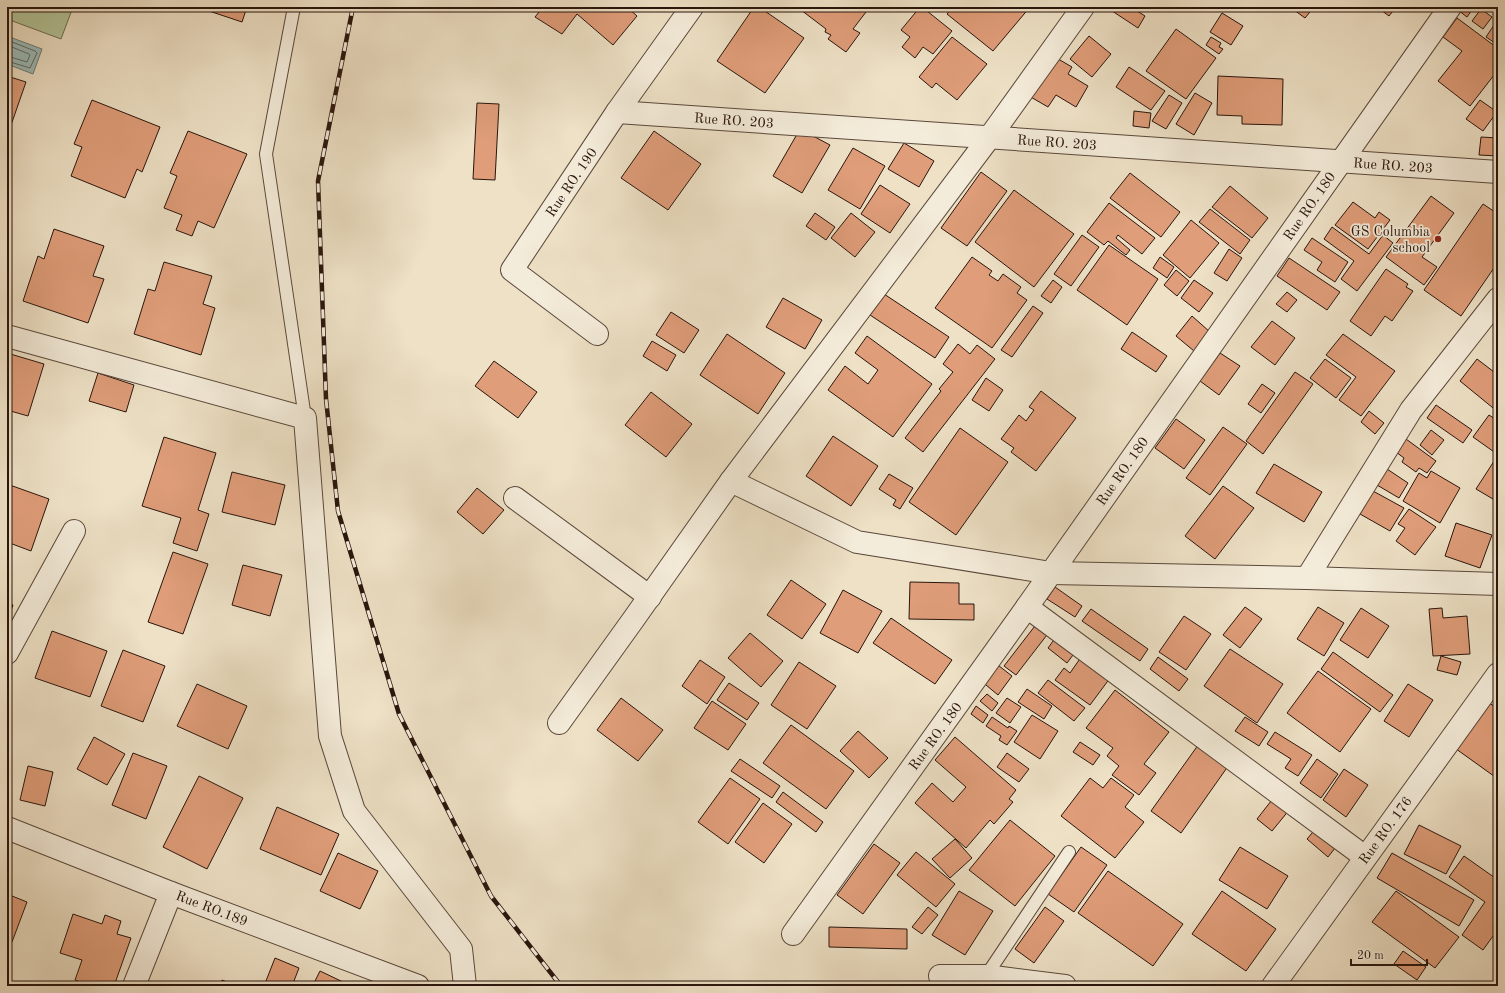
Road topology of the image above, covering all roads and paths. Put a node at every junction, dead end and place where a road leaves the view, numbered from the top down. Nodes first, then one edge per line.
1 (294, 7) edge
2 (692, 7) edge
3 (1083, 7) edge
4 (1450, 7) edge
5 (617, 112) junction
6 (989, 138) junction
7 (1340, 162) junction
8 (1498, 172) edge
9 (1498, 300) edge
10 (597, 334) dead end
11 (7, 336) edge
12 (306, 418) junction
13 (731, 481) junction
14 (514, 498) dead end
15 (74, 532) dead end
16 (1051, 573) junction
17 (1307, 578) junction
18 (1498, 584) edge
19 (650, 597) junction
20 (1027, 607) junction
21 (7, 653) edge
22 (1498, 674) edge
23 (558, 722) dead end
24 (7, 828) edge
25 (1069, 852) dead end
26 (1365, 857) junction
27 (170, 893) junction
28 (793, 934) dead end
29 (940, 976) dead end
30 (986, 976) junction
31 (134, 986) edge
32 (418, 986) edge
33 (465, 986) edge
34 (1066, 986) edge
35 (1273, 986) edge

1 - 12 lane
2 - 5 street, Rue RO. 190
3 - 6 street
4 - 7 street, Rue RO. 180
5 - 6 street, Rue RO. 203
5 - 10 street, Rue RO. 190
6 - 7 street, Rue RO. 203
6 - 13 street
7 - 8 street, Rue RO. 203
7 - 16 street, Rue RO. 180
9 - 17 street
11 - 12 street
12 - 33 street
13 - 16 street
13 - 19 street
14 - 19 street
15 - 21 street
16 - 17 street
16 - 20 street, Rue RO. 180
17 - 18 street
19 - 23 street
20 - 26 street
20 - 28 street, Rue RO. 180
22 - 26 street, Rue RO. 176
24 - 27 street, Rue RO.189
25 - 30 lane
26 - 35 street, Rue RO. 176
27 - 31 street
27 - 32 street, Rue RO.189
29 - 30 street
30 - 34 street

